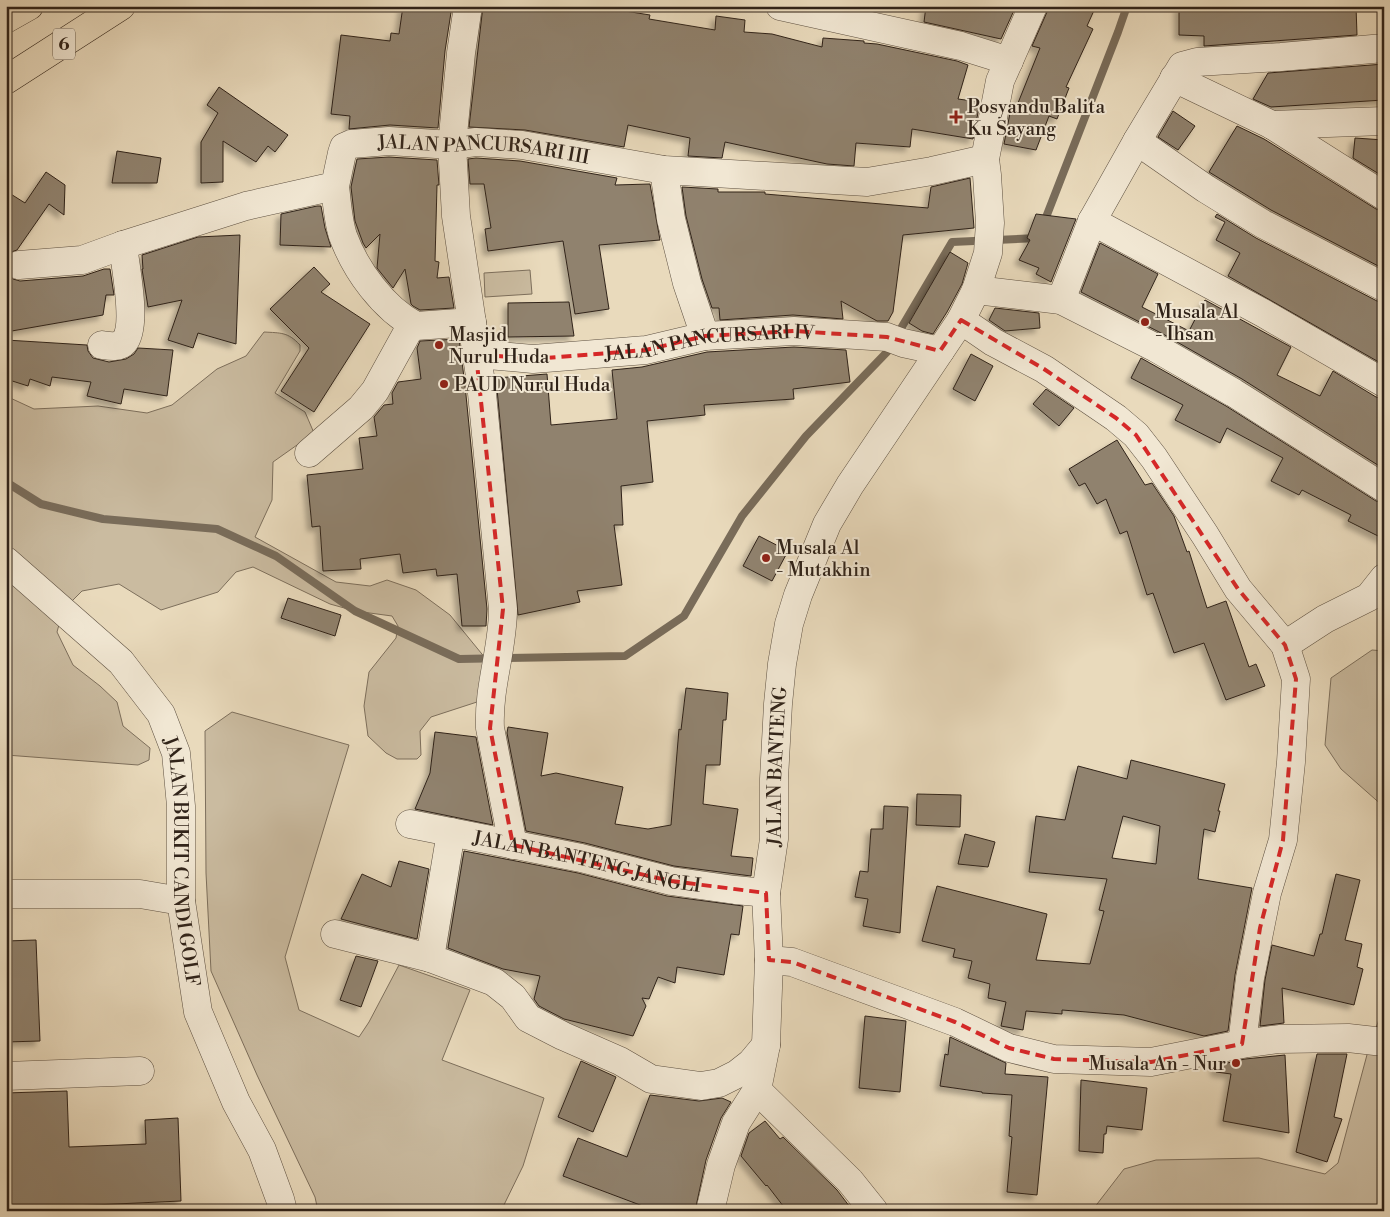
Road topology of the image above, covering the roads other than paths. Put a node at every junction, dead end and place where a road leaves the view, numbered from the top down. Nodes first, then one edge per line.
1 (29, 6) edge
2 (121, 6) edge
3 (468, 6) edge
4 (780, 6) edge
5 (1033, 6) edge
6 (6, 19) edge
7 (1384, 48) edge
8 (1009, 61) junction
9 (1174, 78) junction
10 (6, 80) edge
11 (1384, 121) edge
12 (1272, 125) junction
13 (1136, 141) junction
14 (452, 145) junction
15 (984, 159) junction
16 (664, 170) junction
17 (336, 186) junction
18 (1384, 196) edge
19 (1092, 221) junction
20 (123, 245) junction
21 (19, 265) dead end
22 (1384, 287) edge
23 (976, 290) junction
24 (1061, 300) junction
25 (961, 320) junction
26 (472, 322) junction
27 (412, 324) junction
28 (704, 336) junction
29 (102, 345) dead end
30 (940, 351) junction
31 (476, 354) junction
32 (1384, 383) edge
33 (309, 453) dead end
34 (1384, 488) edge
35 (6, 562) edge
36 (1382, 584) edge
37 (1285, 645) junction
38 (410, 824) dead end
39 (451, 832) junction
40 (513, 845) junction
41 (766, 892) junction
42 (6, 894) edge
43 (181, 901) junction
44 (336, 934) dead end
45 (430, 958) junction
46 (768, 960) junction
47 (1384, 1042) edge
48 (1242, 1044) junction
49 (766, 1045) junction
50 (140, 1071) dead end
51 (6, 1076) edge
52 (757, 1090) junction
53 (283, 1211) edge
54 (710, 1211) edge
55 (874, 1211) edge

1 - 6 highway
2 - 10 highway, 6
3 - 14 street
4 - 8 street
5 - 8 street, JALAN BANTENG
7 - 9 street
8 - 15 street, JALAN BANTENG
9 - 12 street
9 - 13 street
11 - 12 street
12 - 18 street
13 - 19 street
13 - 22 street
14 - 16 street, JALAN PANCURSARI III
14 - 17 street, JALAN PANCURSARI III
14 - 26 street
15 - 16 street, JALAN PANCURSARI III
15 - 23 street, JALAN BANTENG
16 - 28 street
17 - 20 street
17 - 27 street
19 - 24 street
19 - 32 street
20 - 21 street
20 - 29 street
23 - 24 street
23 - 25 street, JALAN BANTENG
24 - 34 street
25 - 30 street, JALAN BANTENG
25 - 37 street
26 - 27 street
26 - 31 street
27 - 33 street
28 - 30 street, JALAN PANCURSARI IV
28 - 31 street, JALAN PANCURSARI IV
30 - 41 street, JALAN BANTENG
31 - 40 street
35 - 43 street, JALAN BUKIT CANDI GOLF
36 - 37 street
37 - 48 street
38 - 39 street, JALAN BANTENG JANGLI
39 - 40 street, JALAN BANTENG JANGLI
39 - 45 street
40 - 41 street, JALAN BANTENG JANGLI
41 - 46 street, JALAN BANTENG
42 - 43 street
43 - 53 street, JALAN BUKIT CANDI GOLF
44 - 45 street
45 - 49 street
46 - 48 street
46 - 49 street, JALAN BANTENG
47 - 48 street
49 - 52 street, JALAN BANTENG
50 - 51 street
52 - 54 street
52 - 55 street

